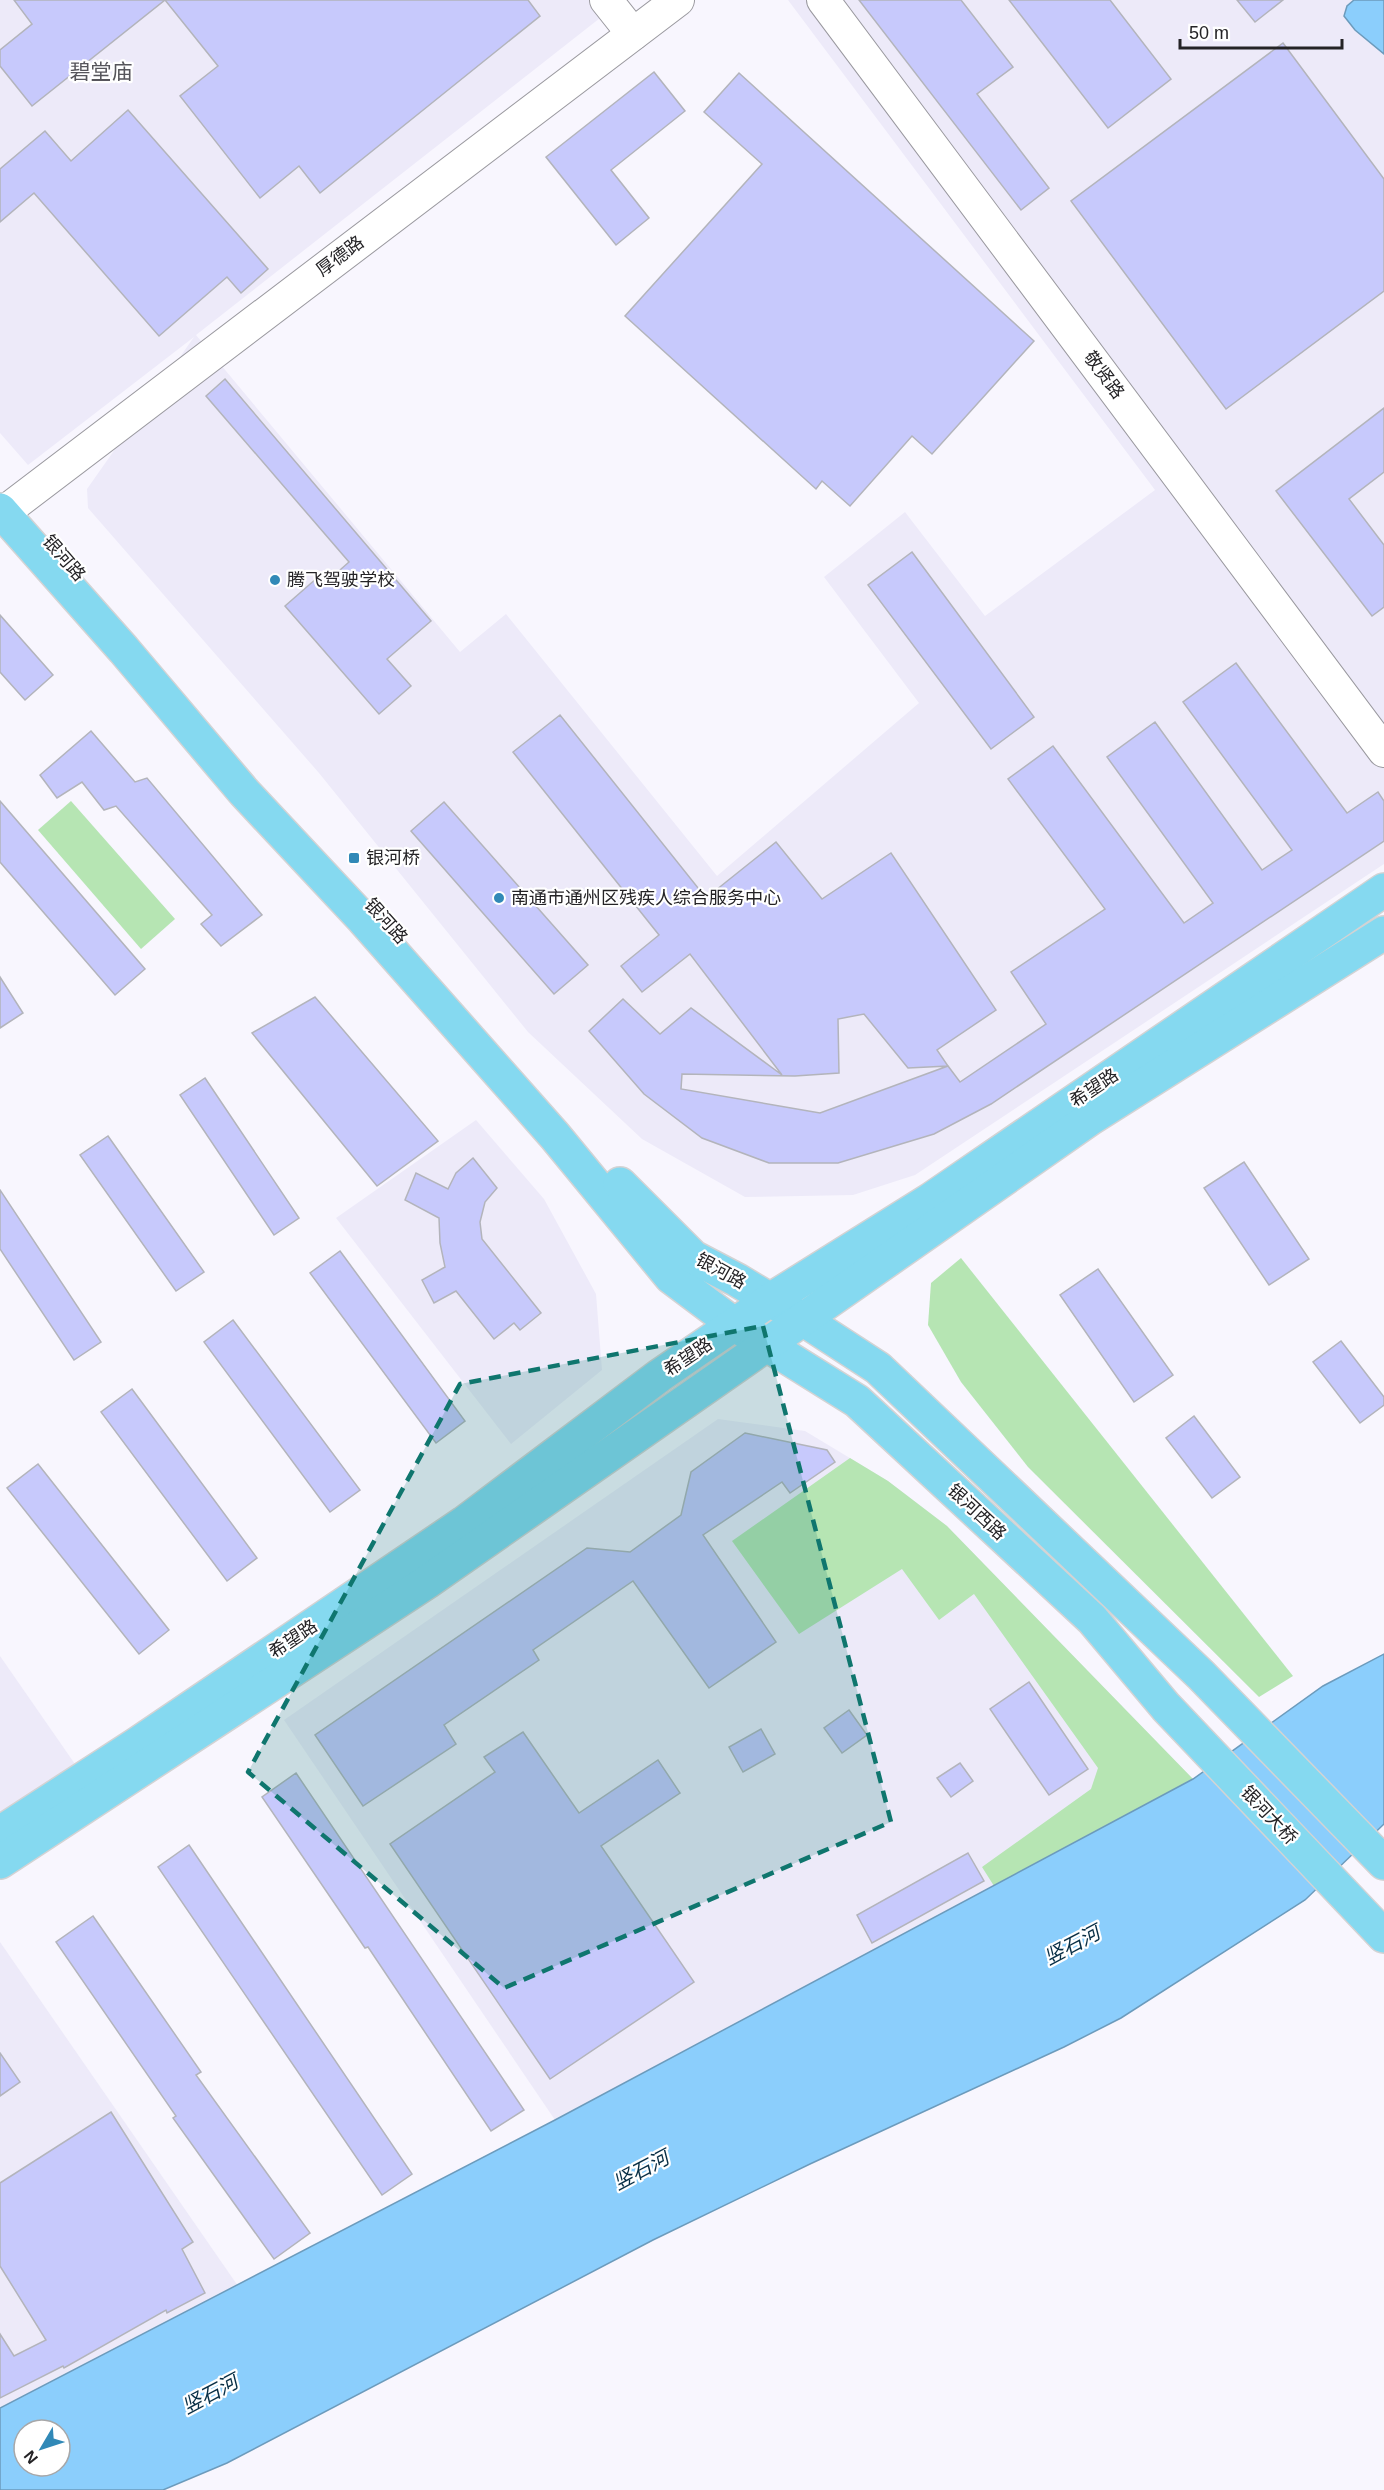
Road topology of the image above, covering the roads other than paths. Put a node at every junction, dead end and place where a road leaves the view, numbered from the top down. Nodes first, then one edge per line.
1 (606, 0) edge
2 (678, 0) edge
3 (823, 0) edge
4 (633, 34) junction
5 (5, 503) edge
6 (1384, 751) edge
7 (1384, 890) edge
8 (1384, 933) edge
9 (770, 1300) junction
10 (804, 1320) junction
11 (735, 1325) junction
12 (767, 1343) junction
13 (1166, 1707) joint
14 (0, 1833) edge
15 (0, 1862) edge
16 (1384, 1863) edge
17 (1378, 1930) edge

1 - 4 street
2 - 4 street, 厚德路
3 - 6 street, 敬贤路
4 - 5 street, 厚德路
5 - 9 main road, 银河路
5 - 11 main road, 银河路
7 - 9 main road, 希望路
8 - 10 main road, 希望路
9 - 10 main road, 银河路
9 - 11 main road, 希望路
10 - 12 main road, 希望路
10 - 16 main road, 银河西路
11 - 12 main road, 银河路
11 - 14 main road, 希望路
12 - 13 main road, 银河西路
12 - 15 main road, 希望路
13 - 17 main road, 银河大桥

